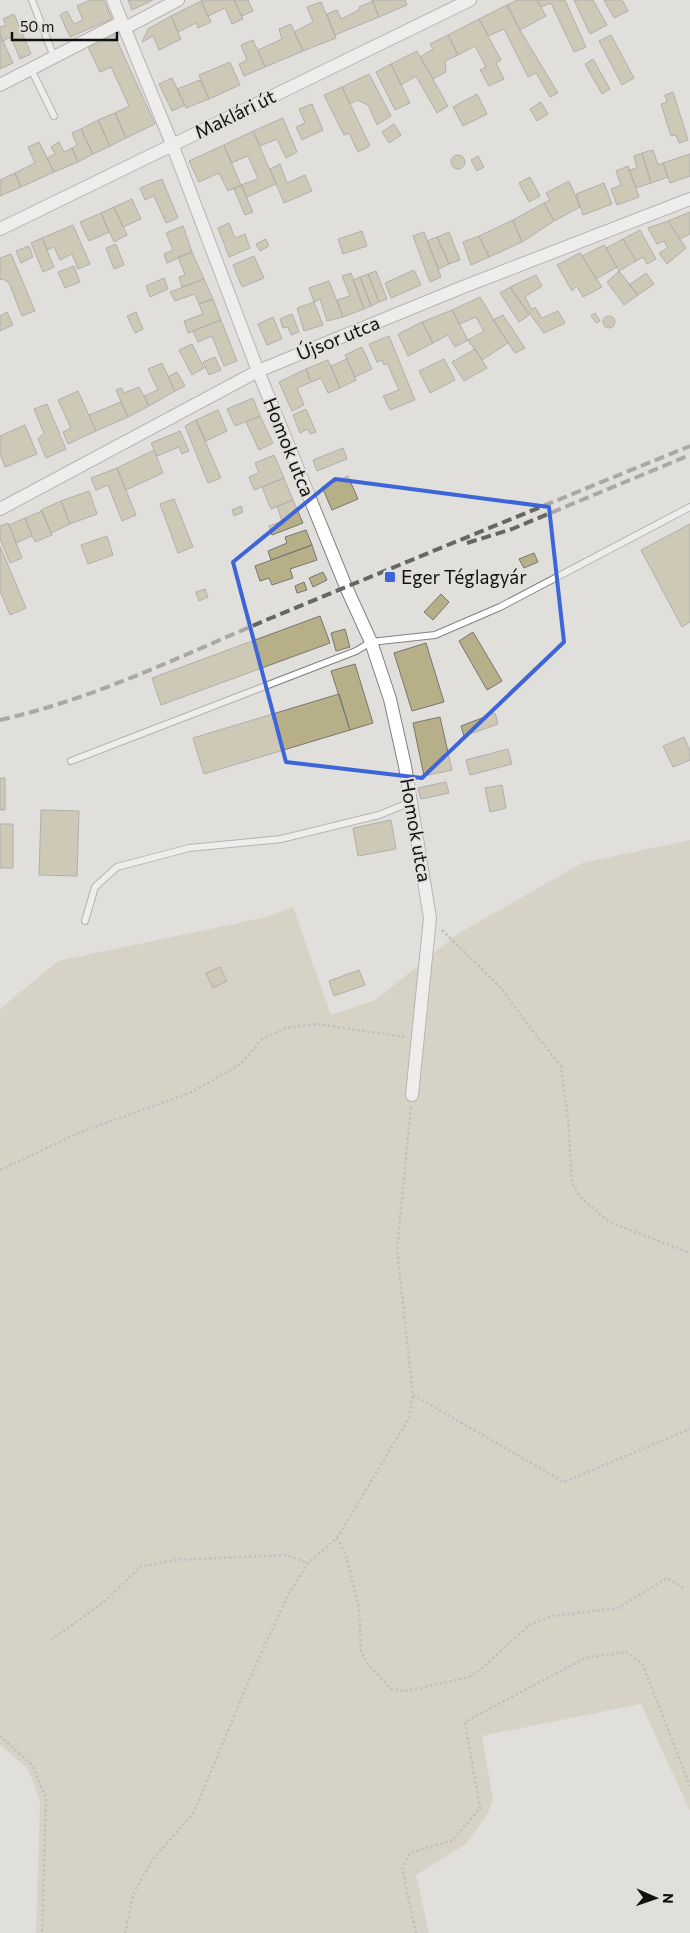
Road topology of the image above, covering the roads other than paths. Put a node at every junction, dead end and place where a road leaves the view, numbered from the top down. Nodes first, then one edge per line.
1 (32, 0) edge
2 (114, 0) edge
3 (178, 0) edge
4 (470, 0) edge
5 (124, 25) junction
6 (54, 57) junction
7 (31, 68) junction
8 (0, 85) edge
9 (54, 116) dead end
10 (172, 144) junction
11 (690, 200) edge
12 (0, 229) edge
13 (258, 371) junction
14 (690, 507) edge
15 (0, 508) edge
16 (371, 642) junction
17 (71, 761) dead end
18 (411, 802) junction
19 (85, 921) dead end
20 (412, 1095) road end

1 - 6 lane
2 - 5 street, Homok utca
3 - 5 street
4 - 10 street, Maklári út
5 - 6 street
5 - 10 street, Homok utca
6 - 7 street
7 - 8 street
7 - 9 lane
10 - 12 street, Maklári út
10 - 13 street, Homok utca
11 - 13 street, Újsor utca
13 - 15 street, Újsor utca
13 - 16 street, Homok utca
14 - 16 lane
16 - 17 lane
16 - 18 street, Homok utca
18 - 19 lane
18 - 20 street, Homok utca

